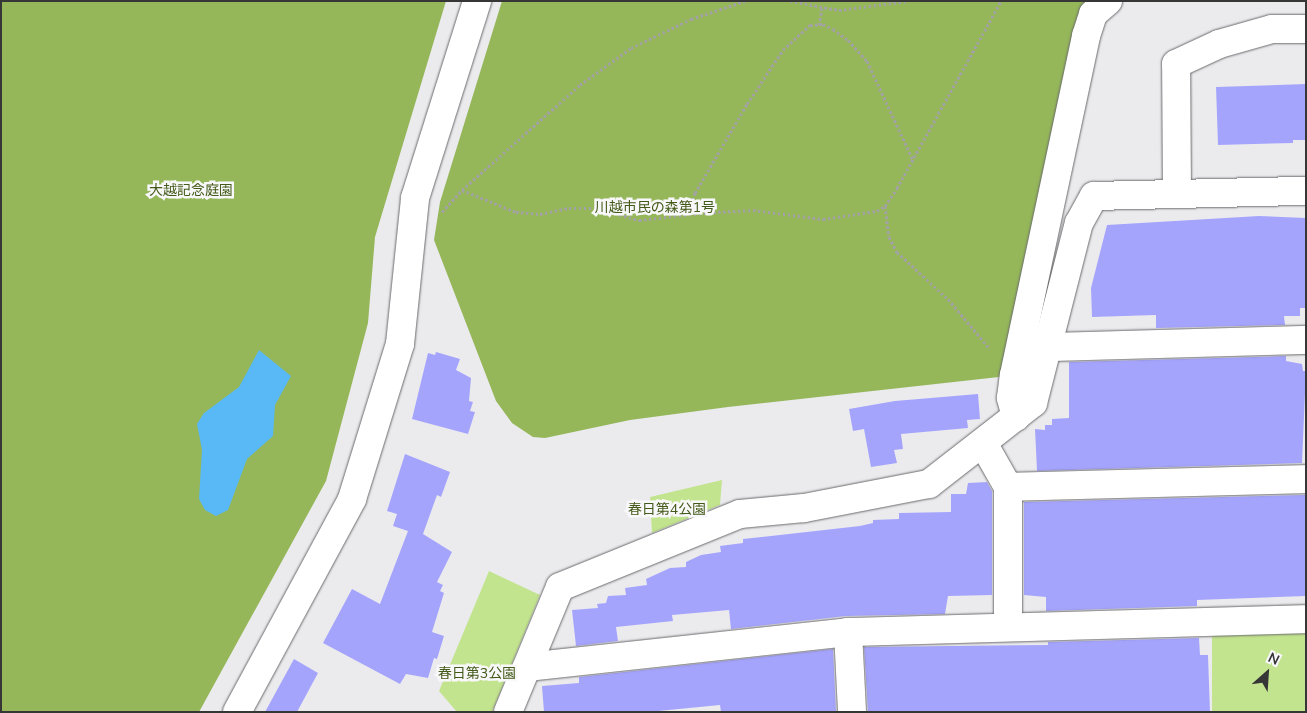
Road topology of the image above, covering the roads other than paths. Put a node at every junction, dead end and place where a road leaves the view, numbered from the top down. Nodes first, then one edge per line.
1 (477, 1) edge
2 (1108, 1) edge
3 (1306, 29) edge
4 (1306, 191) edge
5 (1177, 194) junction
6 (1306, 340) edge
7 (1048, 347) junction
8 (1016, 417) junction
9 (983, 443) junction
10 (1306, 480) edge
11 (1008, 487) junction
12 (1306, 619) edge
13 (1008, 628) junction
14 (848, 632) junction
15 (527, 667) junction
16 (237, 712) edge
17 (508, 712) edge
18 (852, 712) edge

1 - 16 street
2 - 8 street
3 - 5 street
4 - 5 street
5 - 7 street
6 - 7 street
7 - 8 street
8 - 9 street
9 - 11 street
9 - 15 street
10 - 11 street
11 - 13 street
12 - 13 street
13 - 14 street
14 - 15 street
14 - 18 street
15 - 17 street

